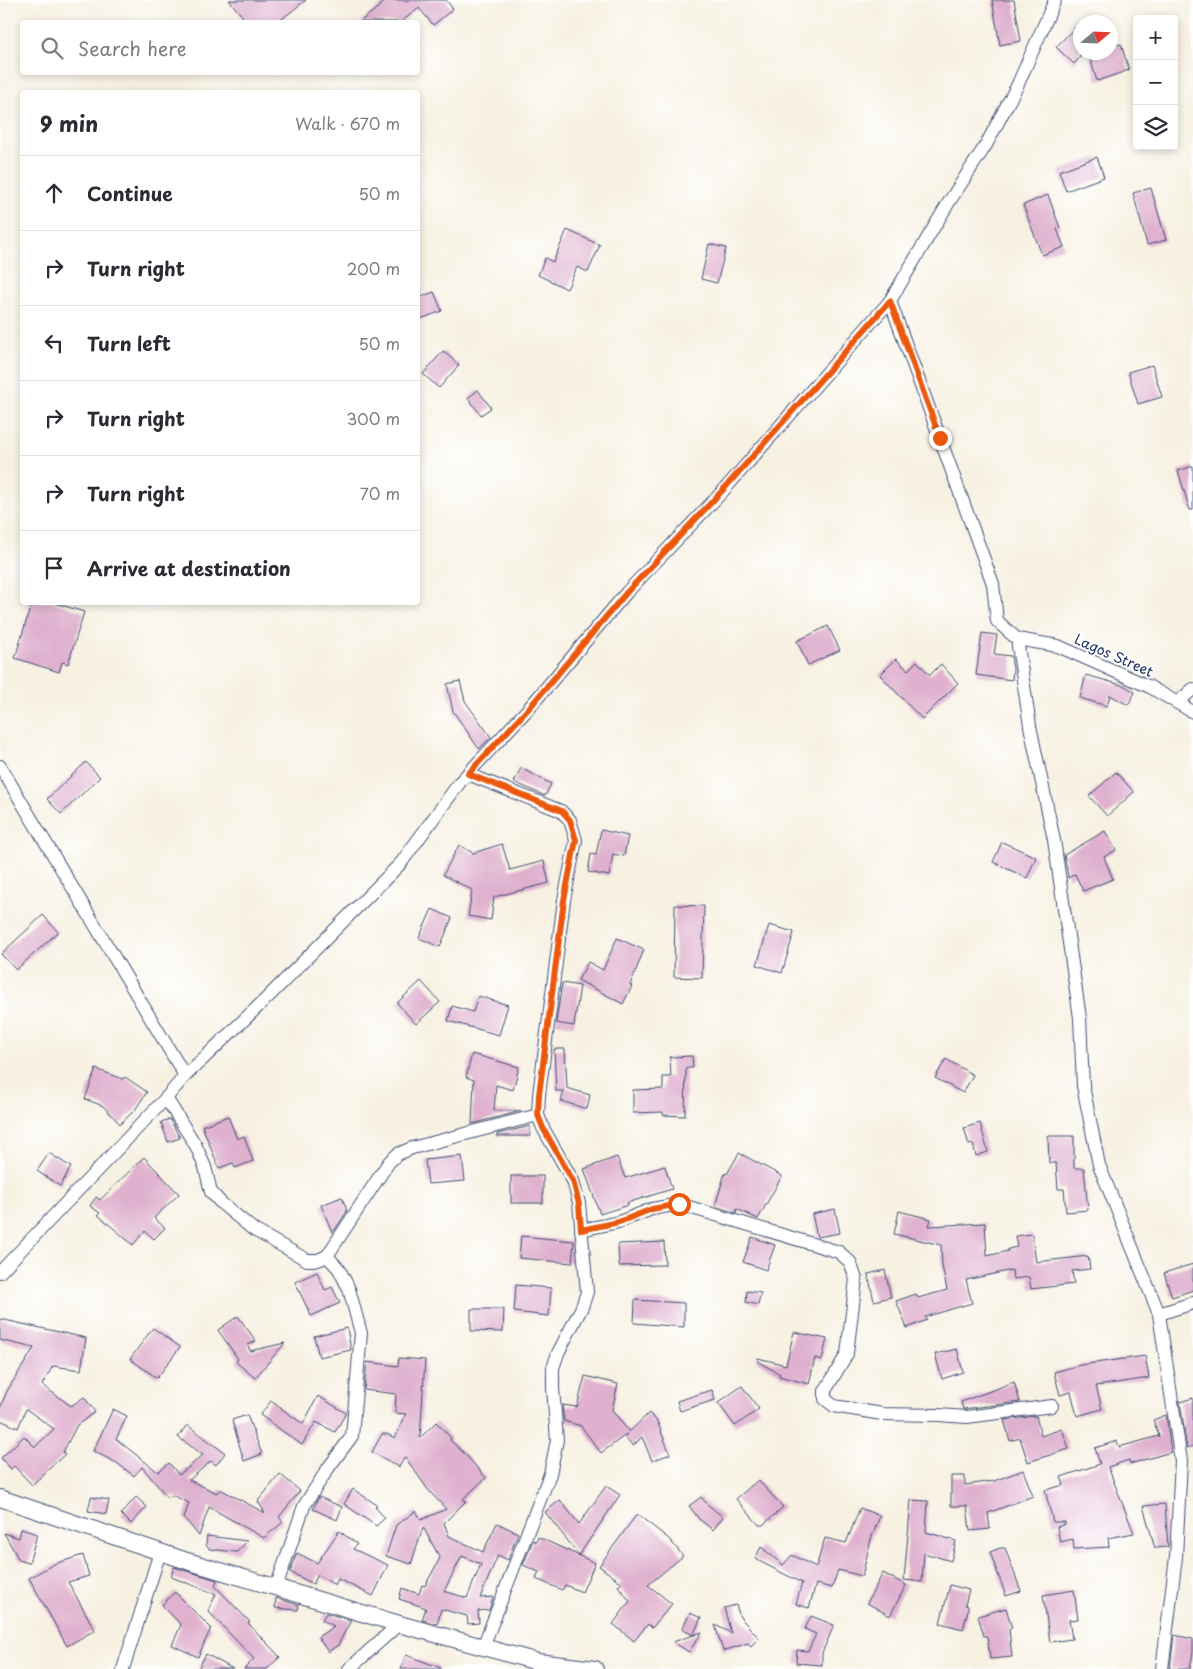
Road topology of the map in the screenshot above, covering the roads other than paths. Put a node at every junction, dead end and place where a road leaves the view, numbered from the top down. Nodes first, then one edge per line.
1 (1055, 0) edge
2 (890, 301) junction
3 (1017, 639) junction
4 (1193, 689) edge
5 (1177, 703) junction
6 (1193, 712) edge
7 (0, 766) edge
8 (468, 774) junction
9 (185, 1076) junction
10 (166, 1098) junction
11 (538, 1115) junction
12 (581, 1230) junction
13 (327, 1256) junction
14 (0, 1272) edge
15 (1193, 1303) edge
16 (1159, 1314) junction
17 (1052, 1406) dead end
18 (0, 1498) edge
19 (160, 1552) junction
20 (276, 1588) junction
21 (398, 1624) junction
22 (483, 1648) junction
23 (123, 1669) edge
24 (349, 1669) edge
25 (595, 1669) edge
26 (1162, 1669) edge

1 - 2 street
2 - 3 street
2 - 8 street
3 - 5 street, Lagos Street
3 - 16 street
4 - 5 street
5 - 6 street, Lagos Street
7 - 9 street
8 - 9 street
8 - 11 street
9 - 10 street
10 - 13 street
10 - 14 street
11 - 12 street
11 - 13 street
12 - 17 street
12 - 22 street
13 - 20 street
15 - 16 street
16 - 26 street
18 - 19 street
19 - 20 street
19 - 23 street
20 - 21 street
21 - 22 street
21 - 24 street
22 - 25 street

